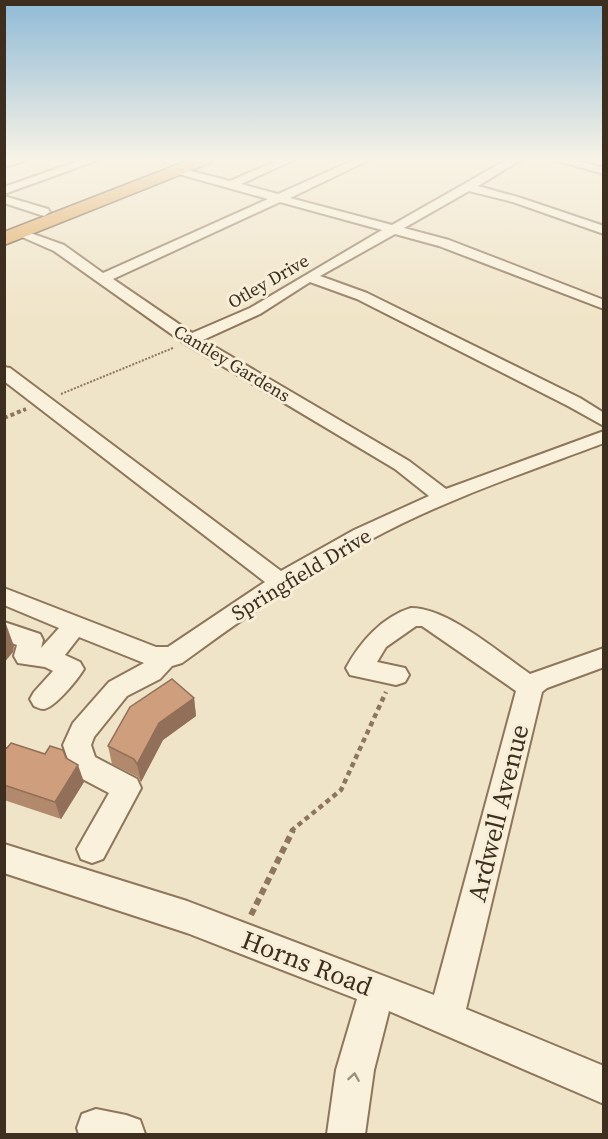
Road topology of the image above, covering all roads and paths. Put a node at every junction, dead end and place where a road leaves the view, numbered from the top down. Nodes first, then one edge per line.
1 (44, 212) edge
2 (62, 212) edge
3 (253, 212) edge
4 (332, 212) edge
5 (424, 212) edge
6 (552, 212) edge
7 (395, 229) junction
8 (603, 230) edge
9 (9, 233) edge
10 (309, 277) junction
11 (103, 278) junction
12 (603, 305) edge
13 (191, 340) junction
14 (4, 372) edge
15 (41, 402) junction
16 (4, 417) edge
17 (603, 421) edge
18 (603, 436) edge
19 (443, 497) junction
20 (280, 582) junction
21 (4, 596) edge
22 (75, 625) junction
23 (4, 631) edge
24 (603, 657) edge
25 (49, 658) junction
26 (164, 658) junction
27 (389, 674) joint
28 (530, 687) junction
29 (44, 699) dead end
30 (92, 849) dead end
31 (4, 858) edge
32 (241, 937) junction
33 (377, 989) junction
34 (446, 1017) junction
35 (603, 1085) edge
36 (346, 1134) edge

1 - 9 highway
2 - 9 highway
3 - 11 street
4 - 7 street
5 - 7 street, Otley Drive
6 - 8 street
7 - 10 street, Otley Drive
7 - 12 street
9 - 11 street, Cantley Gardens
10 - 13 street, Otley Drive
10 - 17 street
11 - 13 street, Cantley Gardens
13 - 15 path
13 - 19 street, Cantley Gardens
14 - 15 street
15 - 16 path
15 - 20 street
18 - 19 street, Springfield Drive
19 - 20 street, Springfield Drive
20 - 26 street, Springfield Drive
21 - 22 street
22 - 25 street
22 - 26 street
23 - 25 street
24 - 28 street
25 - 29 street
26 - 30 street, Springfield Drive
27 - 28 street
27 - 32 path
28 - 34 street, Ardwell Avenue
31 - 32 street, Horns Road
32 - 33 street, Horns Road
33 - 34 street, Horns Road
36 -> 33 street
34 - 35 street, Horns Road

